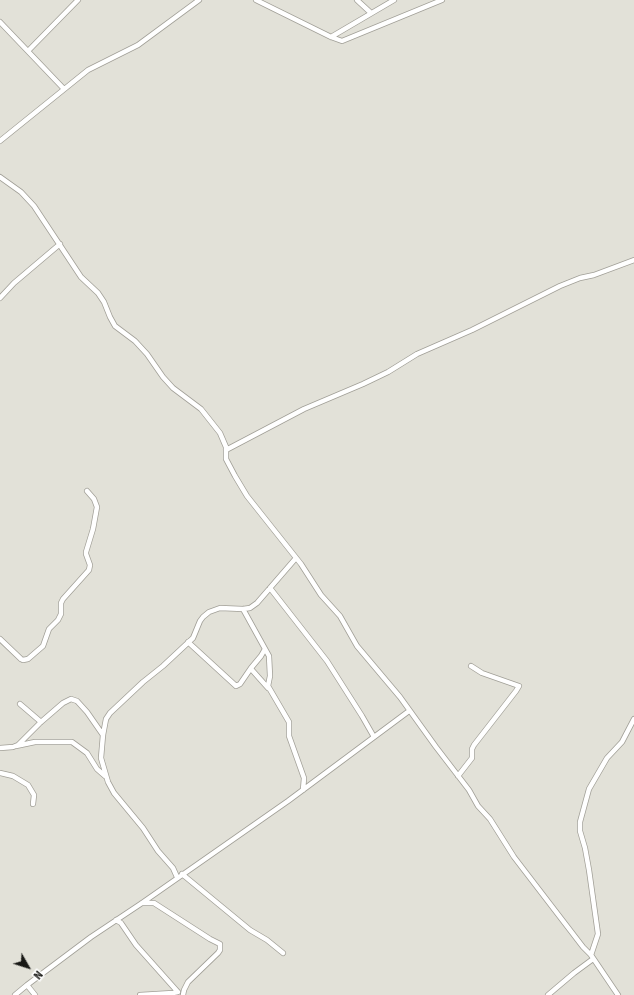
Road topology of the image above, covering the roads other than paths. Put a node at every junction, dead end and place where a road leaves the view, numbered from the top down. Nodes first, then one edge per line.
1 (78, 0) edge
2 (199, 0) edge
3 (256, 0) edge
4 (268, 0) edge
5 (357, 0) edge
6 (394, 0) edge
7 (442, 0) edge
8 (430, 2) edge
9 (264, 4) junction
10 (371, 13) junction
11 (0, 22) edge
12 (331, 37) junction
13 (28, 52) junction
14 (64, 89) junction
15 (0, 141) edge
16 (0, 177) edge
17 (60, 244) junction
18 (634, 260) edge
19 (0, 298) edge
20 (226, 450) junction
21 (87, 491) dead end
22 (296, 558) junction
23 (270, 588) junction
24 (243, 609) junction
25 (0, 639) edge
26 (188, 642) junction
27 (264, 649) junction
28 (471, 666) dead end
29 (251, 668) junction
30 (268, 688) junction
31 (20, 704) dead end
32 (408, 710) junction
33 (634, 720) edge
34 (41, 722) junction
35 (103, 735) junction
36 (374, 737) junction
37 (16, 746) junction
38 (1, 747) edge
39 (0, 773) edge
40 (458, 776) junction
41 (107, 778) junction
42 (303, 790) junction
43 (33, 804) dead end
44 (179, 876) junction
45 (142, 903) junction
46 (116, 920) junction
47 (283, 953) dead end
48 (592, 957) junction
49 (27, 985) junction
50 (174, 993) edge
51 (15, 995) edge
52 (35, 995) edge
53 (140, 995) edge
54 (183, 995) edge
55 (548, 995) edge
56 (618, 995) edge

1 - 13 street
2 - 14 street
3 - 9 street
4 - 9 street
5 - 10 street
6 - 10 street
7 - 8 street
8 - 12 street
9 - 12 street
10 - 12 street
11 - 13 street
13 - 14 street
14 - 15 street
16 - 17 street
17 - 19 street
17 - 20 street
18 - 20 street
20 - 22 street
21 - 25 street
22 - 23 street
22 - 32 street
23 - 24 street
23 - 36 street
24 - 26 street
24 - 27 street
26 - 29 street
26 - 35 street
27 - 29 street
27 - 30 street
28 - 40 street
29 - 30 street
30 - 42 street
31 - 34 street
32 - 36 street
32 - 40 street
33 - 48 street
34 - 35 street
34 - 37 street
35 - 41 street
36 - 42 street
37 - 38 street
37 - 41 street
39 - 43 street
40 - 48 street
41 - 44 street
42 - 44 street
44 - 45 street
44 - 47 street
45 - 46 street
45 - 54 street
46 - 49 street
46 - 50 street
48 - 55 street
48 - 56 street
49 - 51 street
49 - 52 street
50 - 53 street
50 - 54 street

